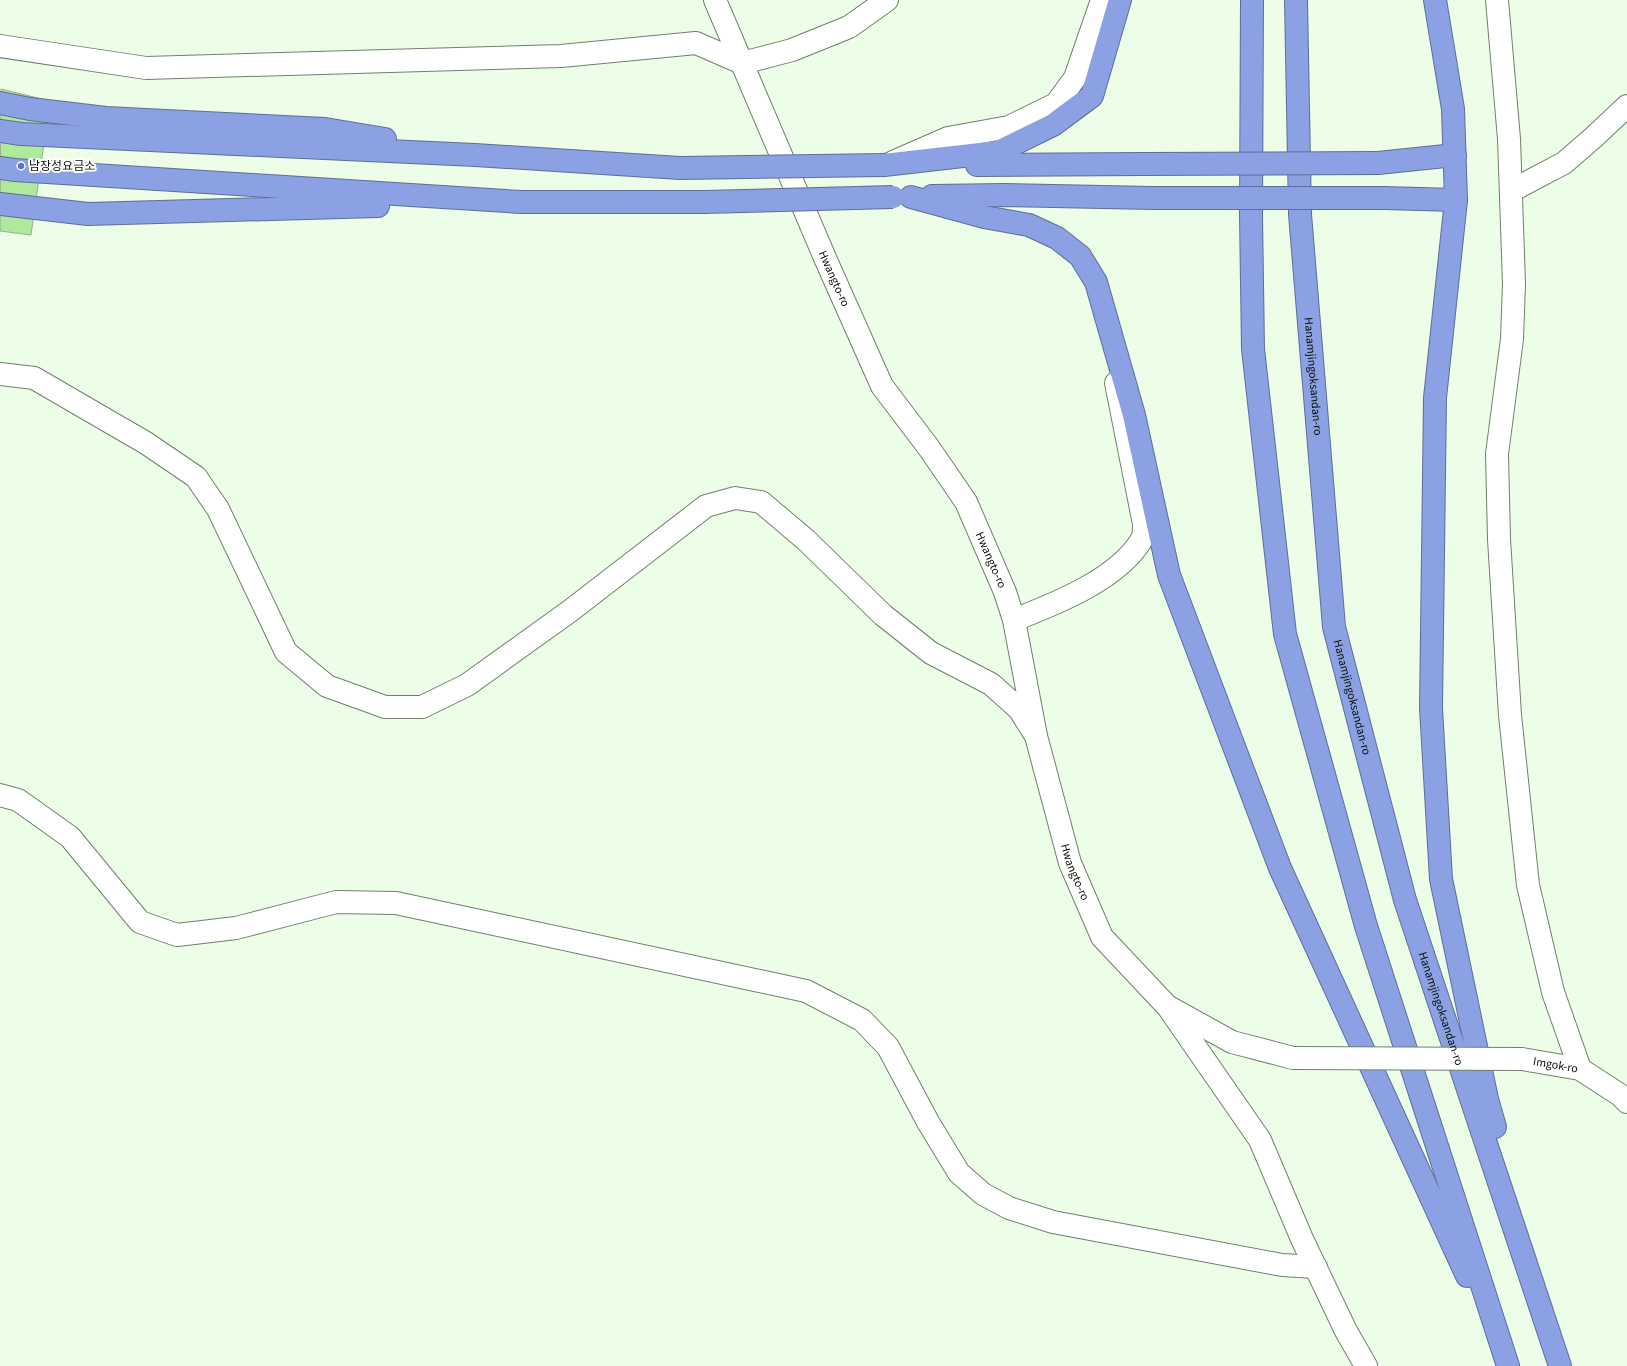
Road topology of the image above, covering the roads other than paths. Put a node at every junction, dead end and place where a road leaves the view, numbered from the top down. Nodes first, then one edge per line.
1 (715, 0) edge
2 (887, 0) edge
3 (1102, 0) edge
4 (1120, 0) edge
5 (1252, 0) edge
6 (1296, 0) edge
7 (1435, 0) edge
8 (1496, 0) edge
9 (0, 46) edge
10 (742, 63) junction
11 (0, 103) edge
12 (1627, 106) edge
13 (0, 131) edge
14 (475, 155) junction
15 (1455, 155) junction
16 (884, 166) junction
17 (0, 168) edge
18 (1511, 191) junction
19 (902, 197) junction
20 (1456, 200) junction
21 (521, 202) junction
22 (0, 204) edge
23 (1096, 282) junction
24 (0, 374) edge
25 (1014, 620) junction
26 (1036, 736) junction
27 (0, 795) edge
28 (1167, 1006) junction
29 (1293, 1058) joint
30 (1580, 1069) junction
31 (1627, 1102) edge
32 (1316, 1267) junction
33 (1366, 1366) edge
34 (1508, 1366) edge
35 (1560, 1366) edge
36 (1565, 1366) edge

1 - 10 street, Hwangto-ro
2 - 10 street
3 - 16 street
4 - 16 highway
5 - 34 highway
6 - 35 highway, Hanamjingoksandan-ro
7 - 15 highway
8 - 18 street
9 - 10 street
10 - 25 street, Hwangto-ro
11 - 14 highway
12 - 18 street
13 - 14 highway
14 - 16 highway, bridge
15 - 16 highway, bridge
15 - 20 highway
17 - 21 highway
18 - 30 street
19 - 20 highway, bridge
19 - 21 highway, bridge
19 - 23 highway
20 - 36 highway
21 - 22 highway
23 - 25 street
23 - 34 highway
24 - 26 street
25 - 26 street, Hwangto-ro
26 - 28 street, Hwangto-ro
27 - 32 street
28 - 29 street, Hwangto-ro
28 - 32 street
29 - 30 street, Imgok-ro, bridge
30 - 31 street, Imgok-ro
32 - 33 street

